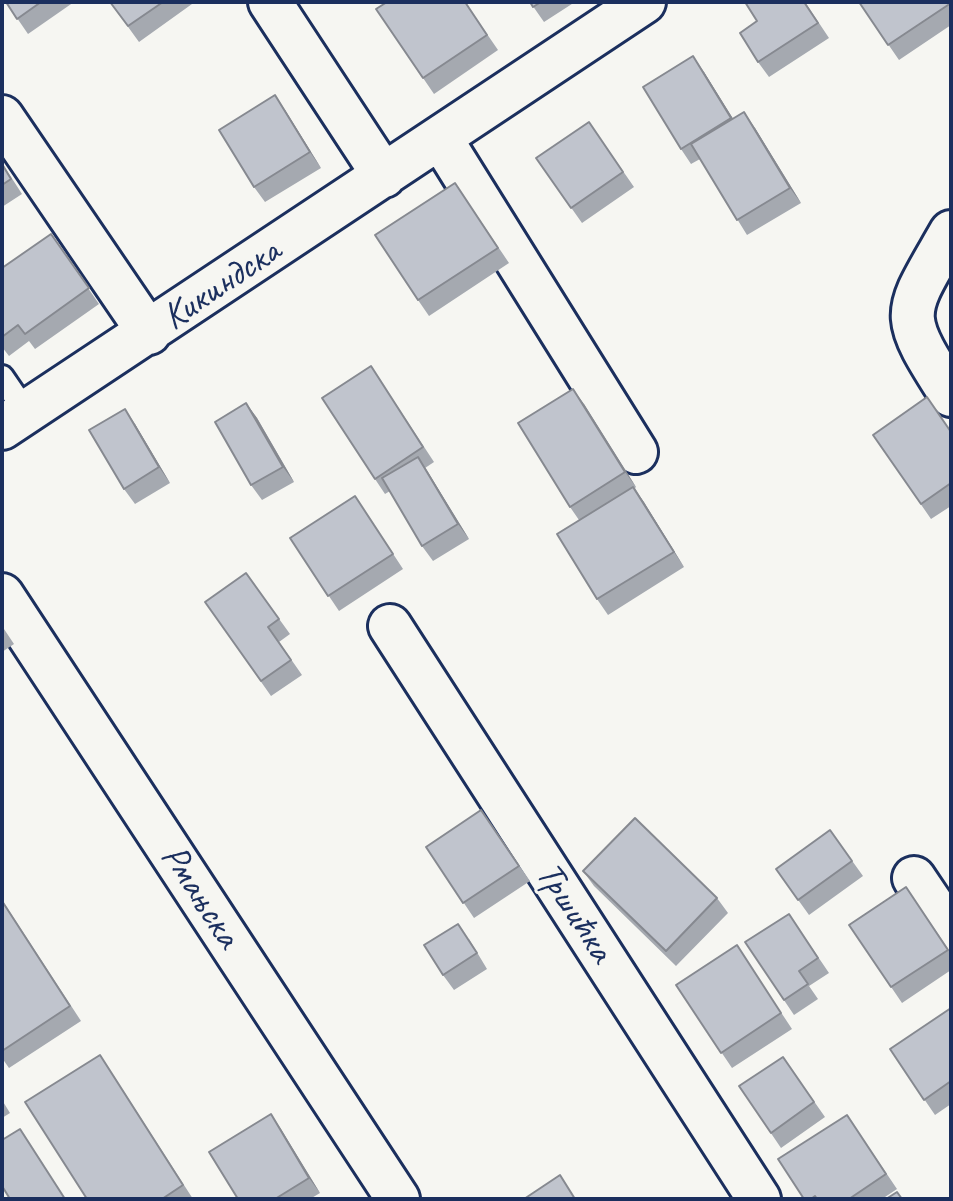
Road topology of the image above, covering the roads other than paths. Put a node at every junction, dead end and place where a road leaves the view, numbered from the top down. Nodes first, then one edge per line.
1 (270, 2) edge
2 (644, 2) edge
3 (2, 117) edge
4 (441, 139) junction
5 (384, 176) junction
6 (951, 232) edge
7 (149, 333) junction
8 (2, 377) edge
9 (951, 395) edge
10 (14, 420) edge
11 (636, 452) dead end
12 (2, 595) edge
13 (390, 626) dead end
14 (914, 878) dead end
15 (951, 933) edge
16 (398, 1199) edge
17 (759, 1199) edge

1 - 5 street
2 - 4 street, Кикиндска
3 - 7 street
4 - 5 street, Кикиндска
4 - 11 street
5 - 7 street, Кикиндска
6 - 9 street
7 - 10 street, Кикиндска
8 - 10 lane
12 - 16 street, Рмањска
13 - 17 street, Тршићка
14 - 15 street

